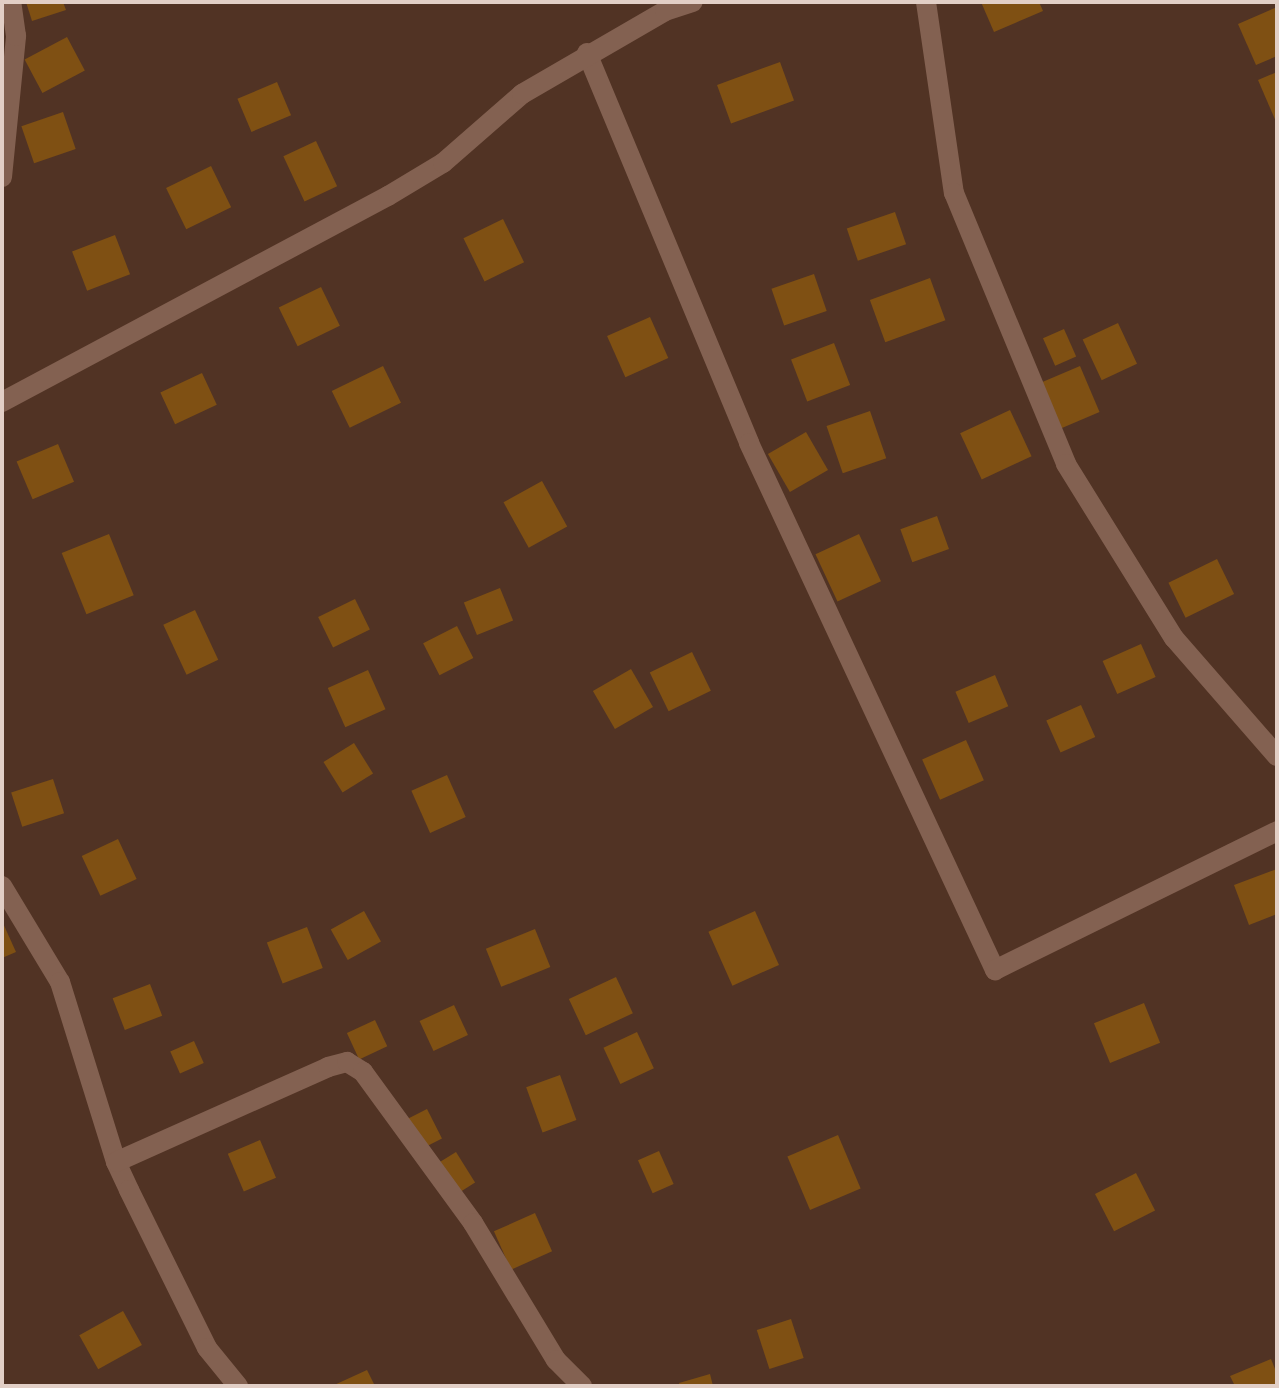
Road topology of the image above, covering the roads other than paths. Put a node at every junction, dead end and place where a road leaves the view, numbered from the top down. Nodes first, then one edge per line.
1 (11, 2) edge
2 (693, 2) edge
3 (926, 2) edge
4 (587, 53) junction
5 (2, 177) edge
6 (2, 402) edge
7 (1277, 756) edge
8 (1277, 831) edge
9 (2, 886) edge
10 (116, 1162) junction
11 (238, 1386) edge
12 (582, 1386) edge

1 - 5 street
2 - 4 street
3 - 7 street
4 - 6 street
4 - 8 street
9 - 10 street
10 - 11 street
10 - 12 street

